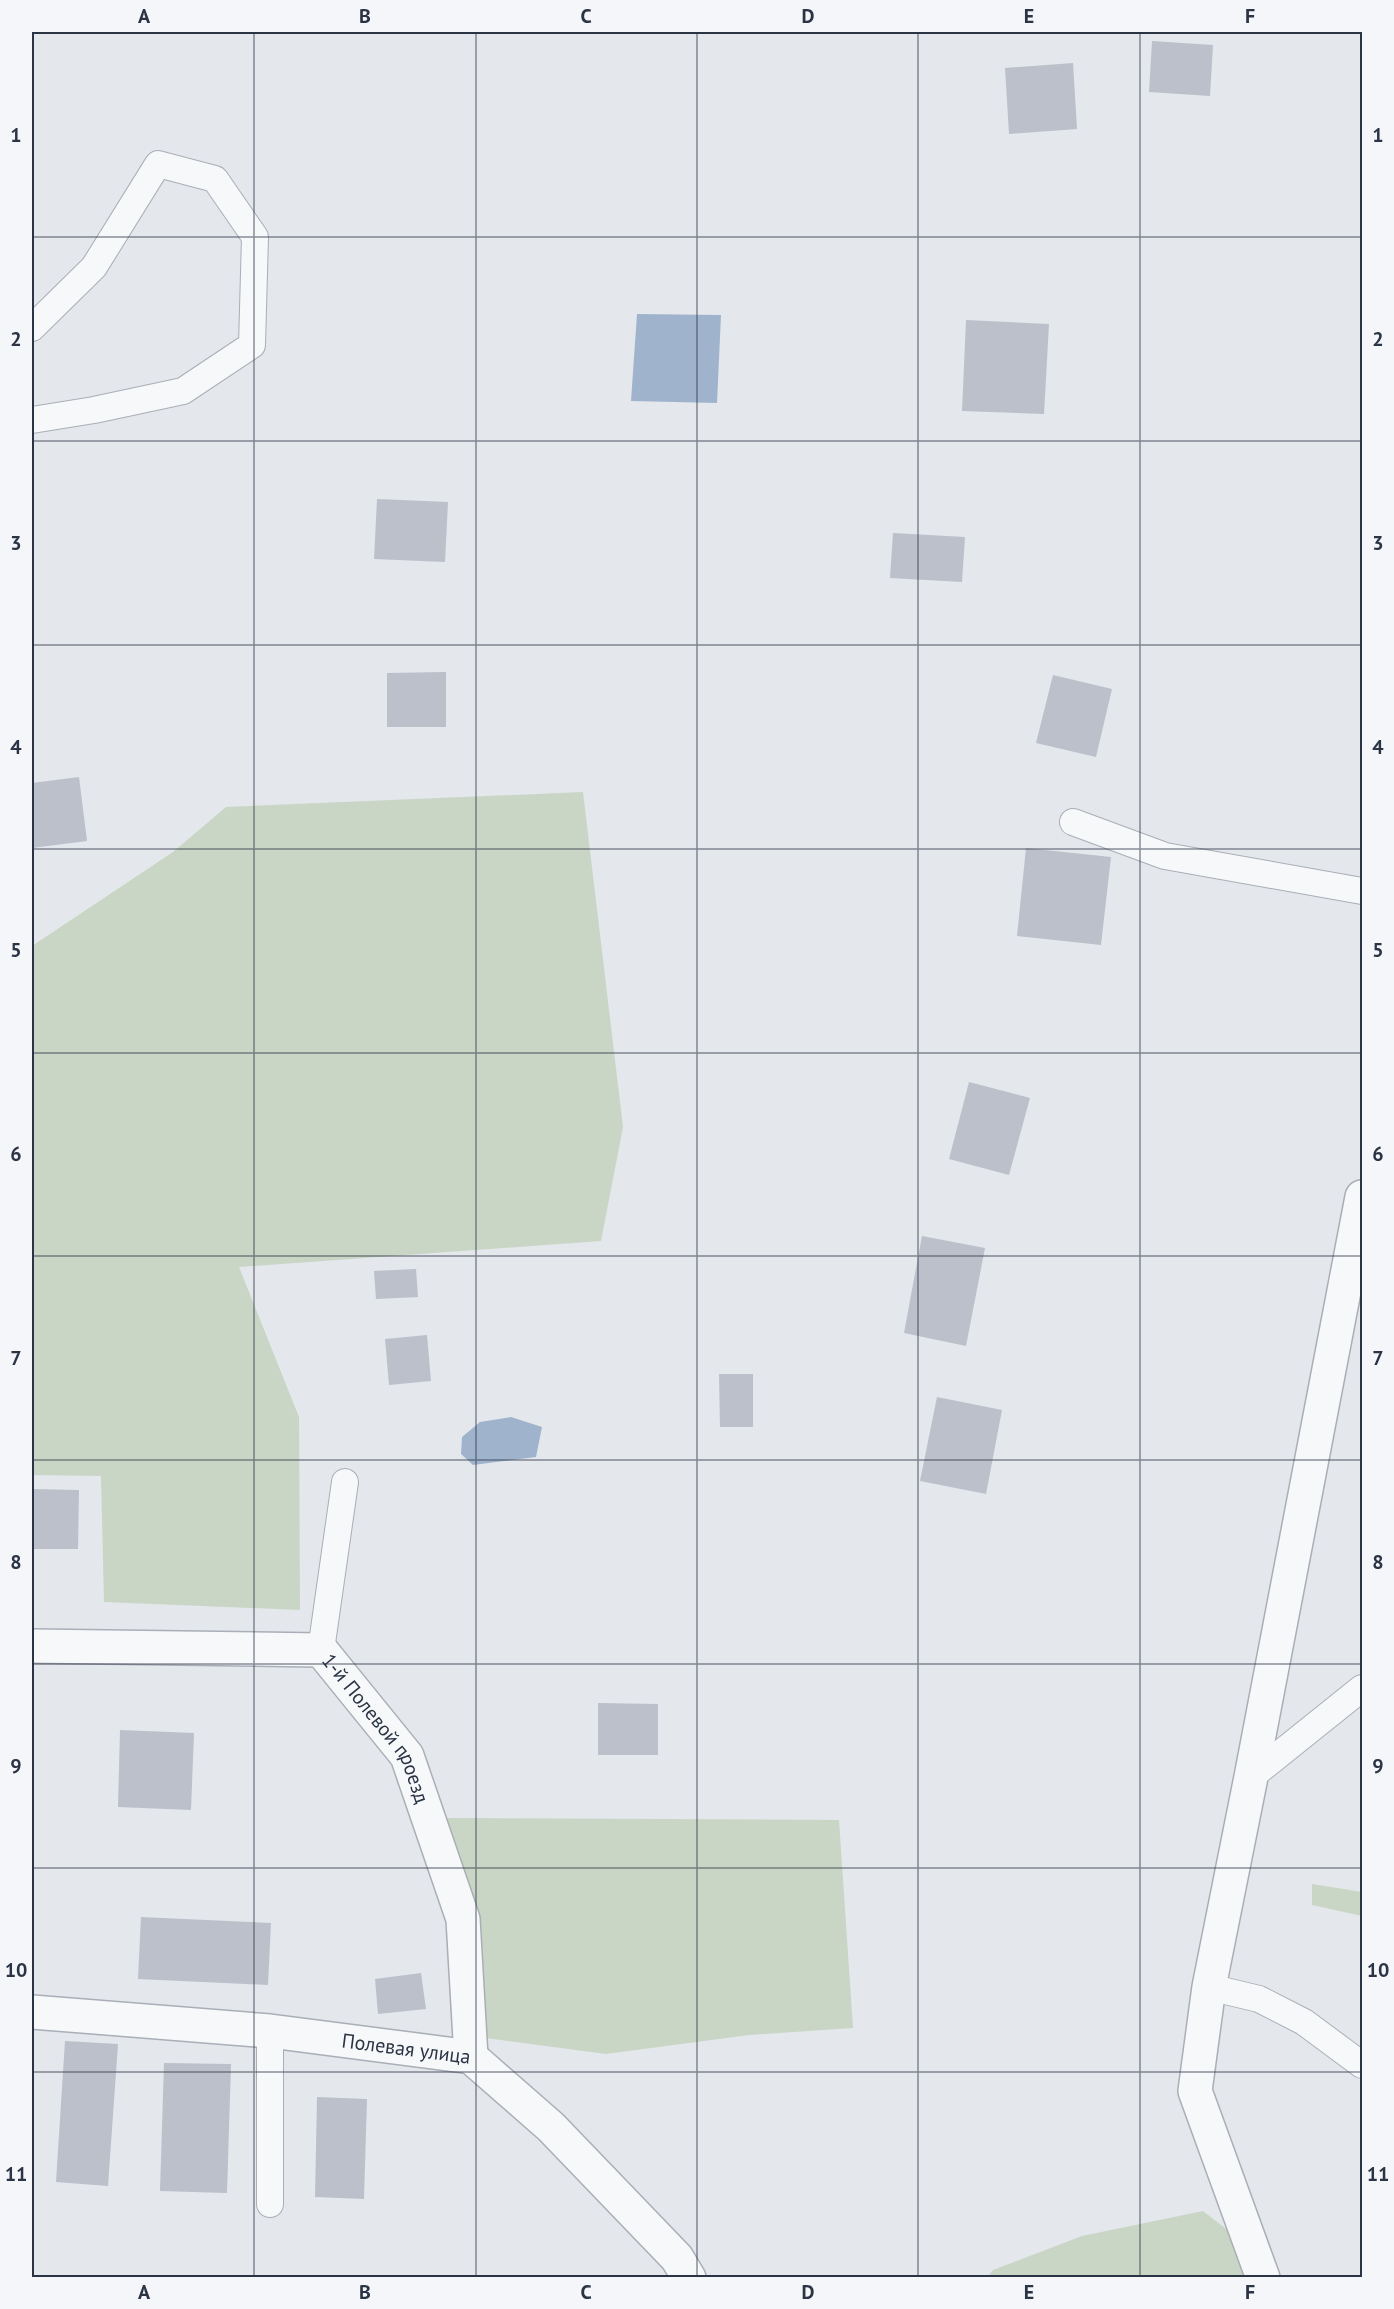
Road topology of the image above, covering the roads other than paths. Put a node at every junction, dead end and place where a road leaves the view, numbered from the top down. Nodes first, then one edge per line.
1 (32, 328) edge
2 (32, 420) edge
3 (1073, 822) dead end
4 (1362, 891) edge
5 (1362, 1197) edge
6 (345, 1482) dead end
7 (32, 1646) edge
8 (321, 1650) junction
9 (1362, 1688) edge
10 (1251, 1777) junction
11 (1209, 1987) junction
12 (32, 2012) edge
13 (270, 2031) junction
14 (471, 2057) junction
15 (1362, 2065) edge
16 (270, 2204) dead end
17 (689, 2277) edge
18 (1263, 2277) edge

1 - 2 lane
3 - 4 lane
5 - 10 street
6 - 8 lane
7 - 8 street, 1-й Полевой проезд
8 - 14 street, 1-й Полевой проезд
9 - 10 lane
10 - 11 street
11 - 15 lane
11 - 18 street
12 - 13 street, Полевая улица
13 - 14 street, Полевая улица
13 - 16 lane
14 - 17 street, Полевая улица

